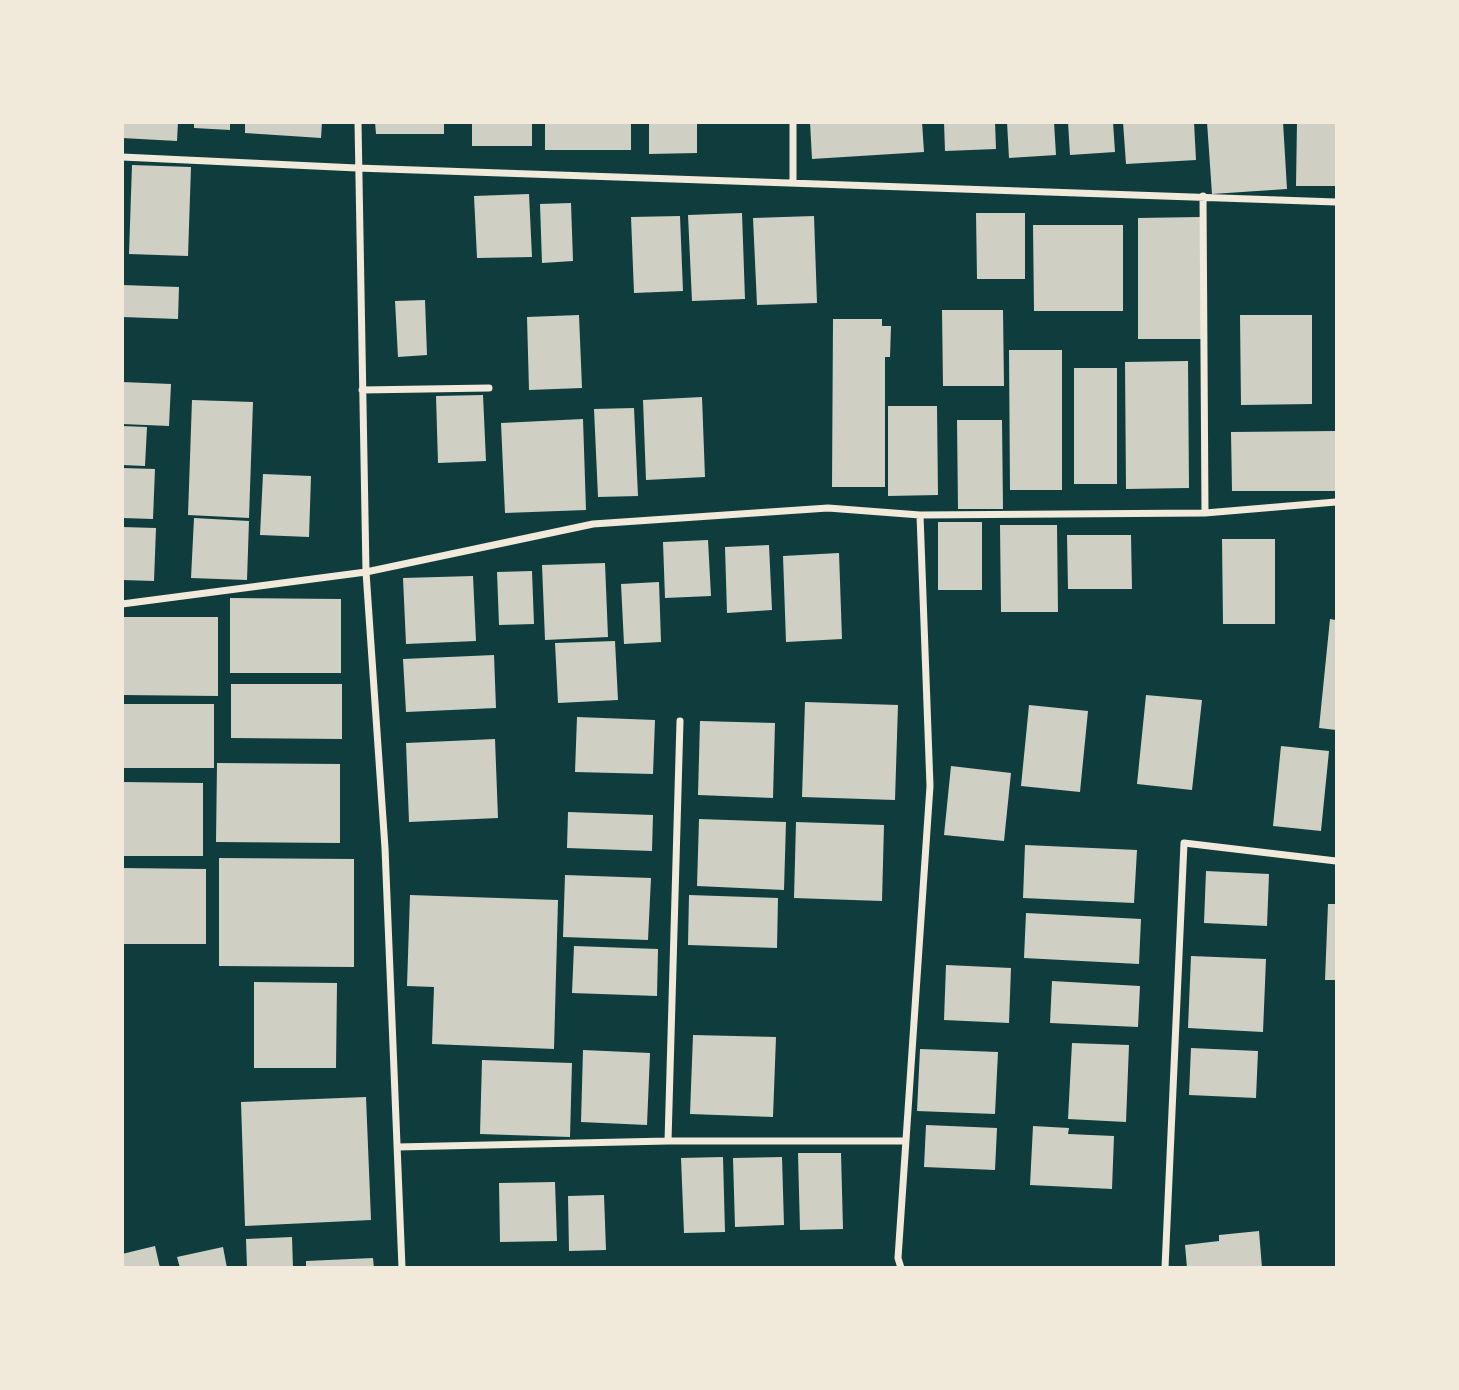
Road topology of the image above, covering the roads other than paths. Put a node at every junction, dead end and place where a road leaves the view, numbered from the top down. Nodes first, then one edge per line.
1 (358, 122) edge
2 (793, 122) edge
3 (122, 157) edge
4 (357, 168) junction
5 (793, 183) junction
6 (1203, 196) junction
7 (1336, 202) edge
8 (489, 388) dead end
9 (362, 390) junction
10 (1336, 502) edge
11 (1205, 513) junction
12 (920, 515) junction
13 (366, 572) junction
14 (122, 604) edge
15 (680, 722) dead end
16 (1336, 861) edge
17 (668, 1141) junction
18 (905, 1141) junction
19 (397, 1147) junction
20 (402, 1268) edge
21 (901, 1268) edge
22 (1165, 1268) edge

1 - 4 street
2 - 5 street
3 - 4 street
4 - 5 street
4 - 9 street
5 - 6 street
6 - 7 street
6 - 11 street
8 - 9 street
9 - 13 street
10 - 11 street
11 - 12 street
12 - 13 street
12 - 18 street
13 - 14 street
13 - 19 street
15 - 17 street
16 - 22 street
17 - 18 street
17 - 19 street
18 - 21 street
19 - 20 street

